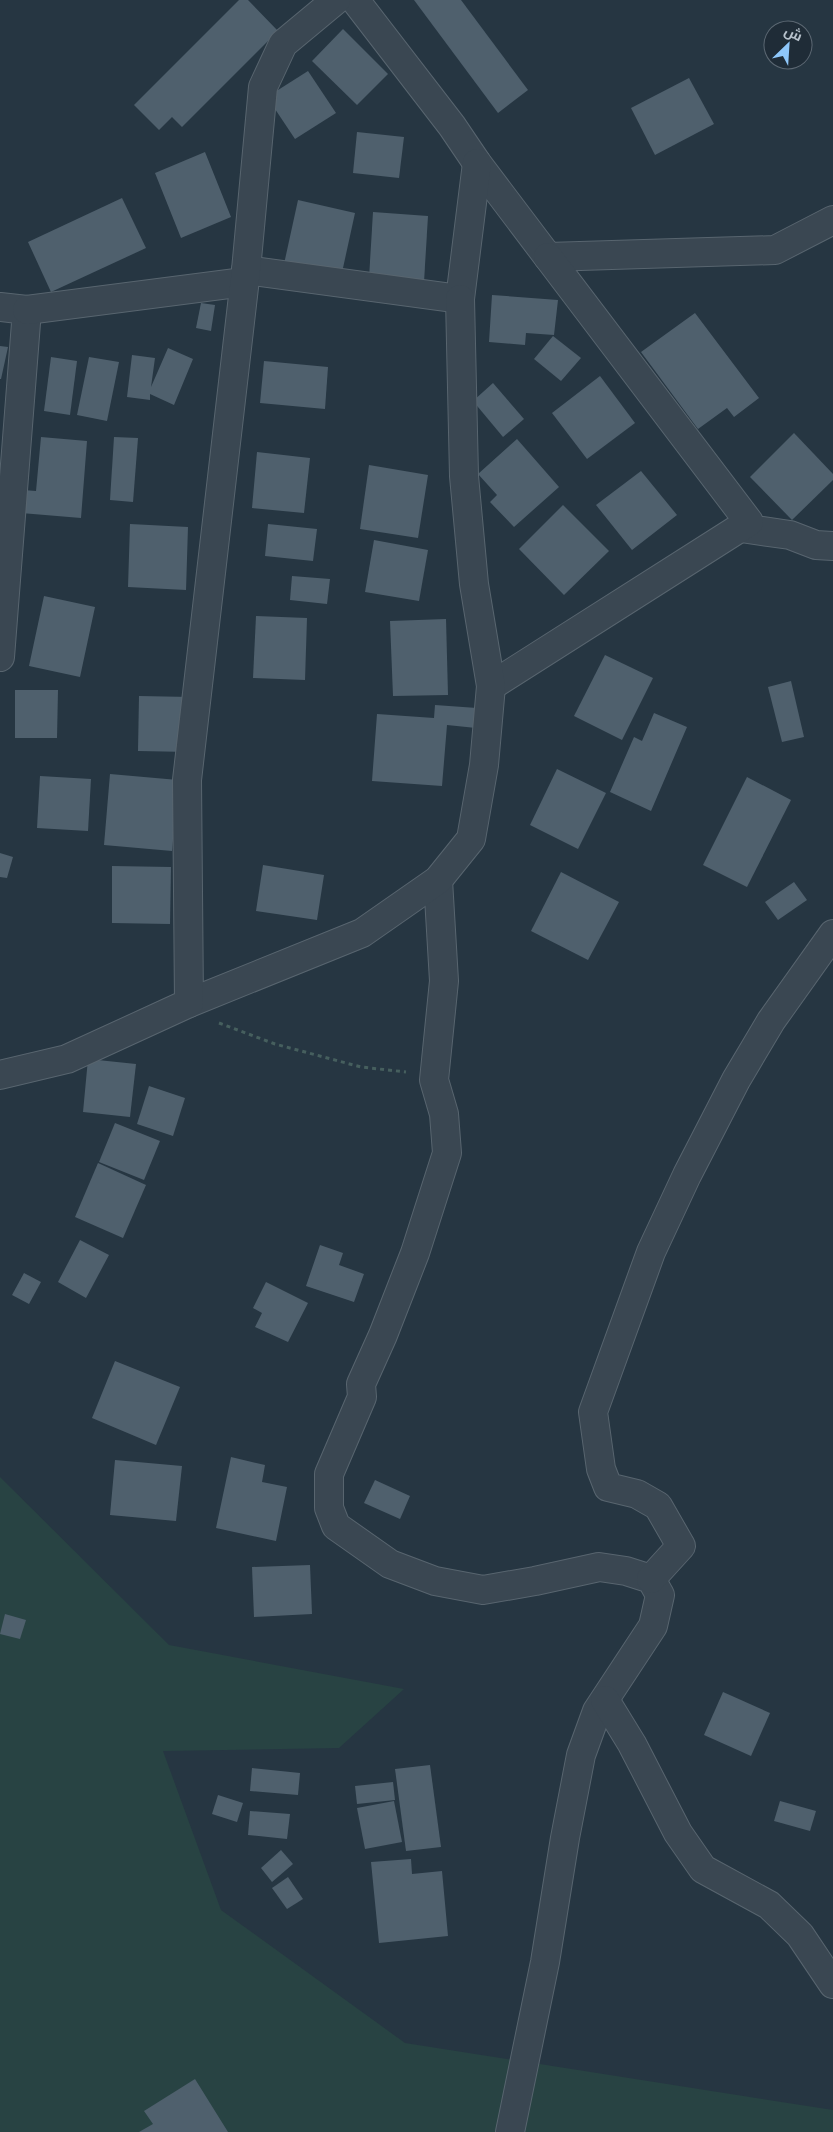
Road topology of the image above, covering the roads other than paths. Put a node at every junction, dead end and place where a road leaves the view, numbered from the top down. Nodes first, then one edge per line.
1 (336, 0) edge
2 (355, 0) edge
3 (477, 163) junction
4 (833, 220) edge
5 (548, 257) junction
6 (245, 276) junction
7 (460, 299) junction
8 (0, 307) edge
9 (27, 310) junction
10 (741, 528) junction
11 (833, 546) edge
12 (0, 657) edge
13 (491, 686) junction
14 (438, 880) junction
15 (833, 934) edge
16 (184, 1005) junction
17 (0, 1075) edge
18 (651, 1579) junction
19 (605, 1700) junction
20 (833, 1984) edge
21 (510, 2132) edge

1 - 6 street
2 - 3 street
3 - 5 street
3 - 7 street
4 - 5 street
5 - 10 street
6 - 7 street
6 - 9 street
6 - 16 street
7 - 13 street
8 - 9 street
9 - 12 street
10 - 11 street
10 - 13 street
13 - 14 street
14 - 16 street
14 - 18 street
15 - 18 street
16 - 17 street
18 - 19 street
19 - 20 street
19 - 21 street

